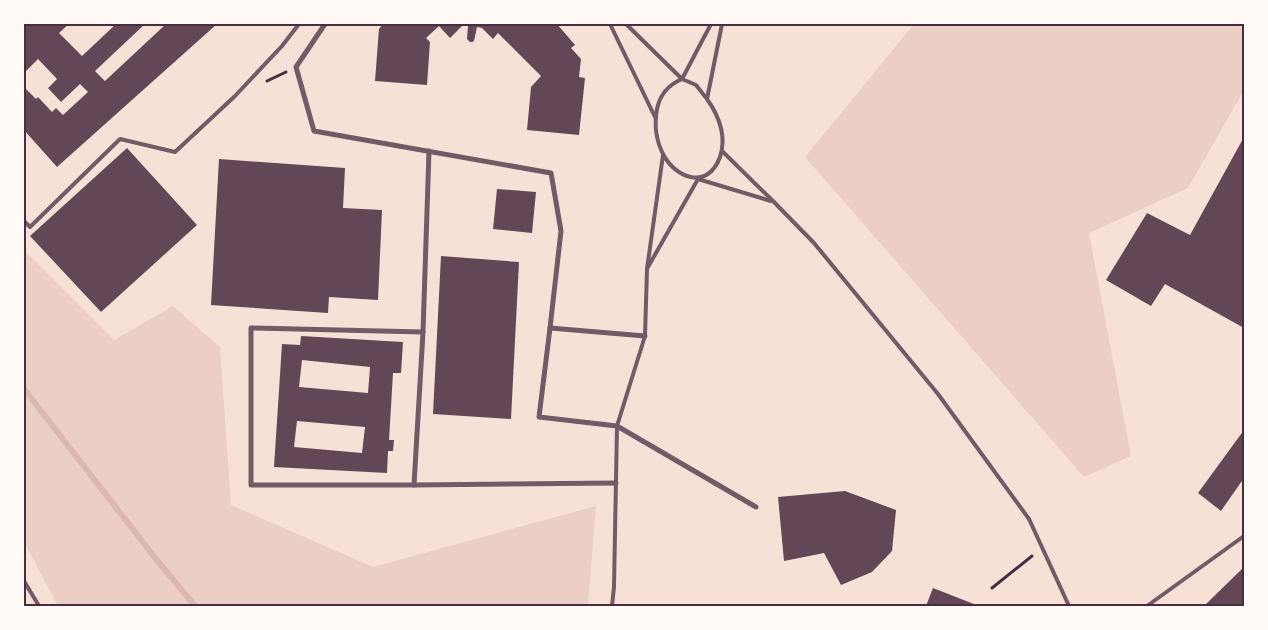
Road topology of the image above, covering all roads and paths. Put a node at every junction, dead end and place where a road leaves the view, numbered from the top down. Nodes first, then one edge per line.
1 (299, 24) edge
2 (325, 24) edge
3 (610, 24) edge
4 (626, 24) edge
5 (711, 24) edge
6 (722, 24) edge
7 (682, 79) junction
8 (707, 99) junction
9 (656, 117) junction
10 (429, 151) junction
11 (722, 151) junction
12 (664, 155) junction
13 (698, 179) junction
14 (773, 201) junction
15 (24, 220) edge
16 (647, 269) junction
17 (550, 328) junction
18 (422, 332) junction
19 (645, 336) junction
20 (617, 426) junction
21 (616, 482) junction
22 (414, 485) junction
23 (756, 507) dead end
24 (1244, 536) edge
25 (1043, 547) junction
26 (24, 581) edge
27 (992, 588) dead end
28 (39, 606) edge
29 (612, 606) edge
30 (1069, 606) edge
31 (1147, 606) edge

1 - 15 lane
2 - 10 street
3 - 9 lane
4 - 7 lane
5 - 7 lane
6 - 8 lane
7 - 8 lane
7 - 9 lane
8 - 11 lane
9 - 12 lane
10 - 17 street
10 - 18 street
11 - 13 lane
11 - 14 lane
12 - 13 lane
12 - 16 lane
13 - 14 lane
13 - 16 lane
14 - 25 lane
16 - 19 lane
17 - 19 street
17 - 20 street
18 - 22 street
18 - 22 street
19 - 20 lane
20 - 21 lane
20 - 23 street
21 - 22 street
21 - 29 lane
24 - 31 lane
25 - 27 path
25 - 30 lane
26 - 28 lane

